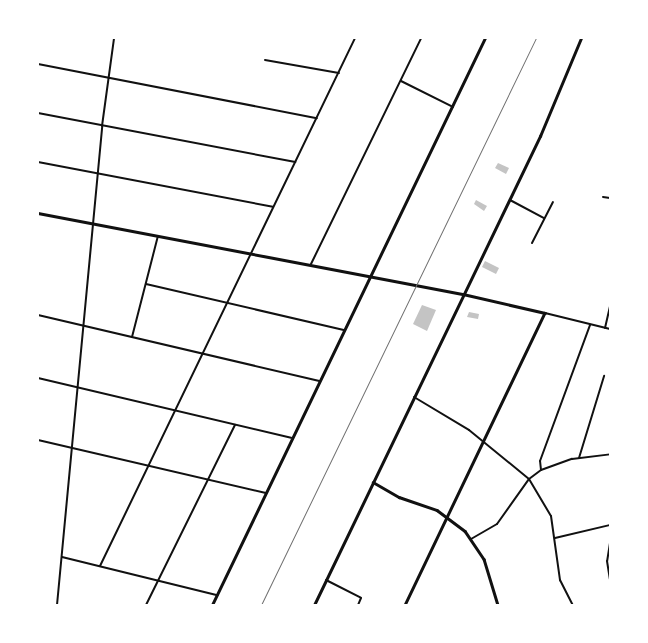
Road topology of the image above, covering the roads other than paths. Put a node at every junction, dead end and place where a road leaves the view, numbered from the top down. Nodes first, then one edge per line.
1 (114, 38) edge
2 (355, 38) edge
3 (421, 38) edge
4 (485, 38) edge
5 (581, 38) edge
6 (265, 60) dead end
7 (38, 64) edge
8 (339, 73) junction
9 (108, 78) junction
10 (400, 81) junction
11 (453, 107) junction
12 (38, 113) edge
13 (317, 118) junction
14 (102, 126) junction
15 (38, 162) edge
16 (295, 162) junction
17 (98, 174) junction
18 (603, 197) dead end
19 (610, 198) edge
20 (509, 199) junction
21 (553, 202) dead end
22 (273, 207) junction
23 (38, 213) edge
24 (544, 218) junction
25 (93, 224) junction
26 (158, 236) junction
27 (532, 243) dead end
28 (251, 253) junction
29 (311, 264) junction
30 (371, 276) junction
31 (146, 284) junction
32 (463, 294) junction
33 (227, 303) junction
34 (610, 307) edge
35 (545, 313) junction
36 (38, 314) edge
37 (83, 325) junction
38 (590, 325) junction
39 (605, 328) junction
40 (610, 329) edge
41 (344, 330) junction
42 (132, 337) junction
43 (202, 354) junction
44 (604, 376) dead end
45 (38, 378) edge
46 (319, 381) junction
47 (78, 388) junction
48 (414, 397) junction
49 (175, 410) junction
50 (235, 424) junction
51 (291, 438) junction
52 (38, 440) edge
53 (484, 442) junction
54 (72, 448) junction
55 (610, 454) edge
56 (579, 458) junction
57 (148, 465) junction
58 (541, 470) junction
59 (208, 479) junction
60 (529, 479) junction
61 (373, 482) junction
62 (266, 493) junction
63 (447, 516) junction
64 (610, 525) edge
65 (555, 538) junction
66 (471, 539) junction
67 (610, 543) edge
68 (62, 557) junction
69 (100, 566) junction
70 (610, 579) edge
71 (158, 580) junction
72 (326, 580) junction
73 (217, 595) junction
74 (57, 605) edge
75 (146, 605) edge
76 (212, 605) edge
77 (314, 605) edge
78 (358, 605) edge
79 (405, 605) edge
80 (498, 605) edge
81 (573, 605) edge

1 - 9 street
2 - 8 street
3 - 10 street
4 - 11 street
5 - 20 main road
6 - 8 street
7 - 9 street
8 - 13 street
9 - 13 street
9 - 14 street
10 - 11 street
10 - 29 street
11 - 30 street
12 - 14 street
13 - 16 street
14 - 16 street
14 - 17 street
15 - 17 street
16 - 22 street
17 - 22 street
17 - 25 street
18 - 19 street
20 - 24 street
20 - 32 main road
21 - 24 street
22 - 28 street
23 - 25 street
24 - 27 street
25 - 26 street
25 - 37 street
26 - 28 street
26 - 31 street
28 - 29 street
28 - 33 street
29 - 30 street
30 - 32 street
30 - 41 street
31 - 33 street
31 - 42 street
32 - 35 street
32 - 48 main road
33 - 41 street
33 - 43 street
34 - 39 street
35 - 38 street
35 - 53 street
36 - 37 street
37 - 42 street
37 - 47 street
38 - 39 street
38 - 58 street
39 - 40 street
41 - 46 street
42 - 43 street
43 - 46 street
43 - 49 street
44 - 56 street
45 - 47 street
46 - 51 street
47 - 49 street
47 - 54 street
48 - 53 street
48 - 61 main road
49 - 50 street
49 - 57 street
50 - 51 street
50 - 59 street
51 - 62 street
52 - 54 street
53 - 60 street
53 - 63 street
54 - 57 street
54 - 68 street
55 - 56 street
56 - 58 street
57 - 59 street
57 - 69 street
58 - 60 street
59 - 62 street
59 - 71 street
60 - 65 street
60 - 66 street
61 - 63 street
61 - 72 main road
62 - 73 street
63 - 66 street
63 - 79 street
64 - 65 street
65 - 81 street
66 - 80 street
67 - 70 street
68 - 69 street
68 - 74 street
69 - 71 street
71 - 73 street
71 - 75 street
72 - 77 main road
72 - 78 street
73 - 76 street

